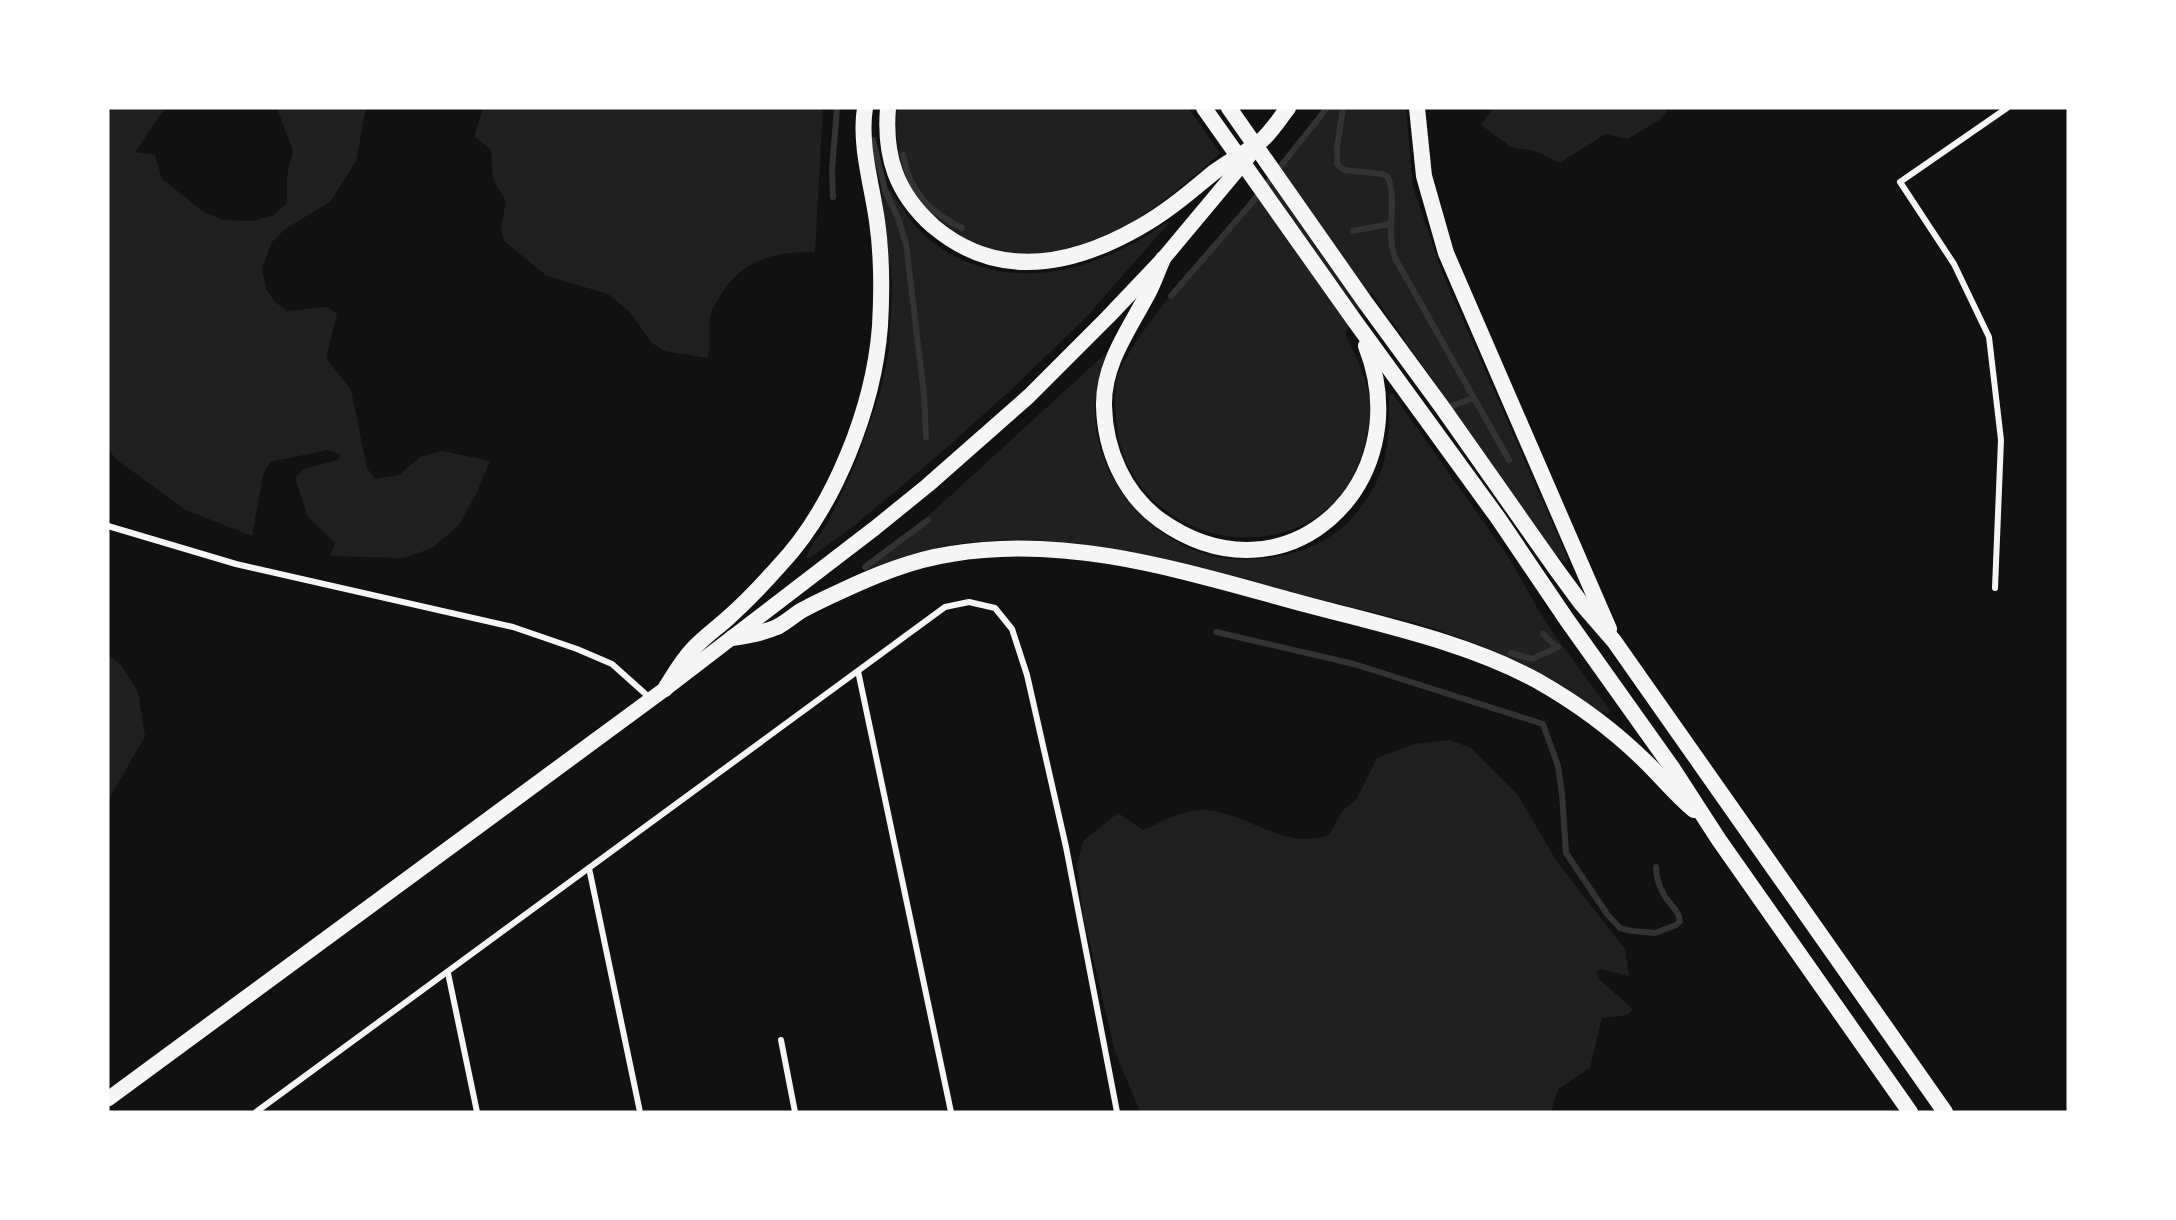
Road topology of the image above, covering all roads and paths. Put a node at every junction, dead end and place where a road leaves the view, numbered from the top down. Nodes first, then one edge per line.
1 (865, 108) edge
2 (888, 108) edge
3 (1204, 108) edge
4 (1229, 108) edge
5 (1288, 108) edge
6 (1417, 108) edge
7 (2007, 108) edge
8 (1263, 139) junction
9 (1162, 260) junction
10 (1356, 323) junction
11 (108, 526) edge
12 (1995, 588) dead end
13 (732, 638) junction
14 (1614, 641) junction
15 (858, 670) junction
16 (665, 689) junction
17 (650, 698) junction
18 (1703, 818) junction
19 (589, 868) junction
20 (448, 973) junction
21 (781, 1040) dead end
22 (108, 1099) edge
23 (256, 1112) edge
24 (477, 1112) edge
25 (640, 1112) edge
26 (795, 1112) edge
27 (951, 1112) edge
28 (1118, 1112) edge
29 (1910, 1112) edge
30 (1945, 1112) edge

1 - 16 highway
2 - 8 highway
3 - 10 highway
4 - 14 highway
5 - 8 highway
6 - 14 highway
7 - 12 street
8 - 9 main road
9 - 10 highway
9 - 13 main road
10 - 18 highway
11 - 17 street
13 - 16 main road
13 - 18 highway
14 - 30 highway
15 - 19 street
15 - 27 street
15 - 28 street
16 - 17 main road
17 - 22 main road
18 - 29 highway
19 - 20 street
19 - 25 street
20 - 23 street
20 - 24 street
21 - 26 street

